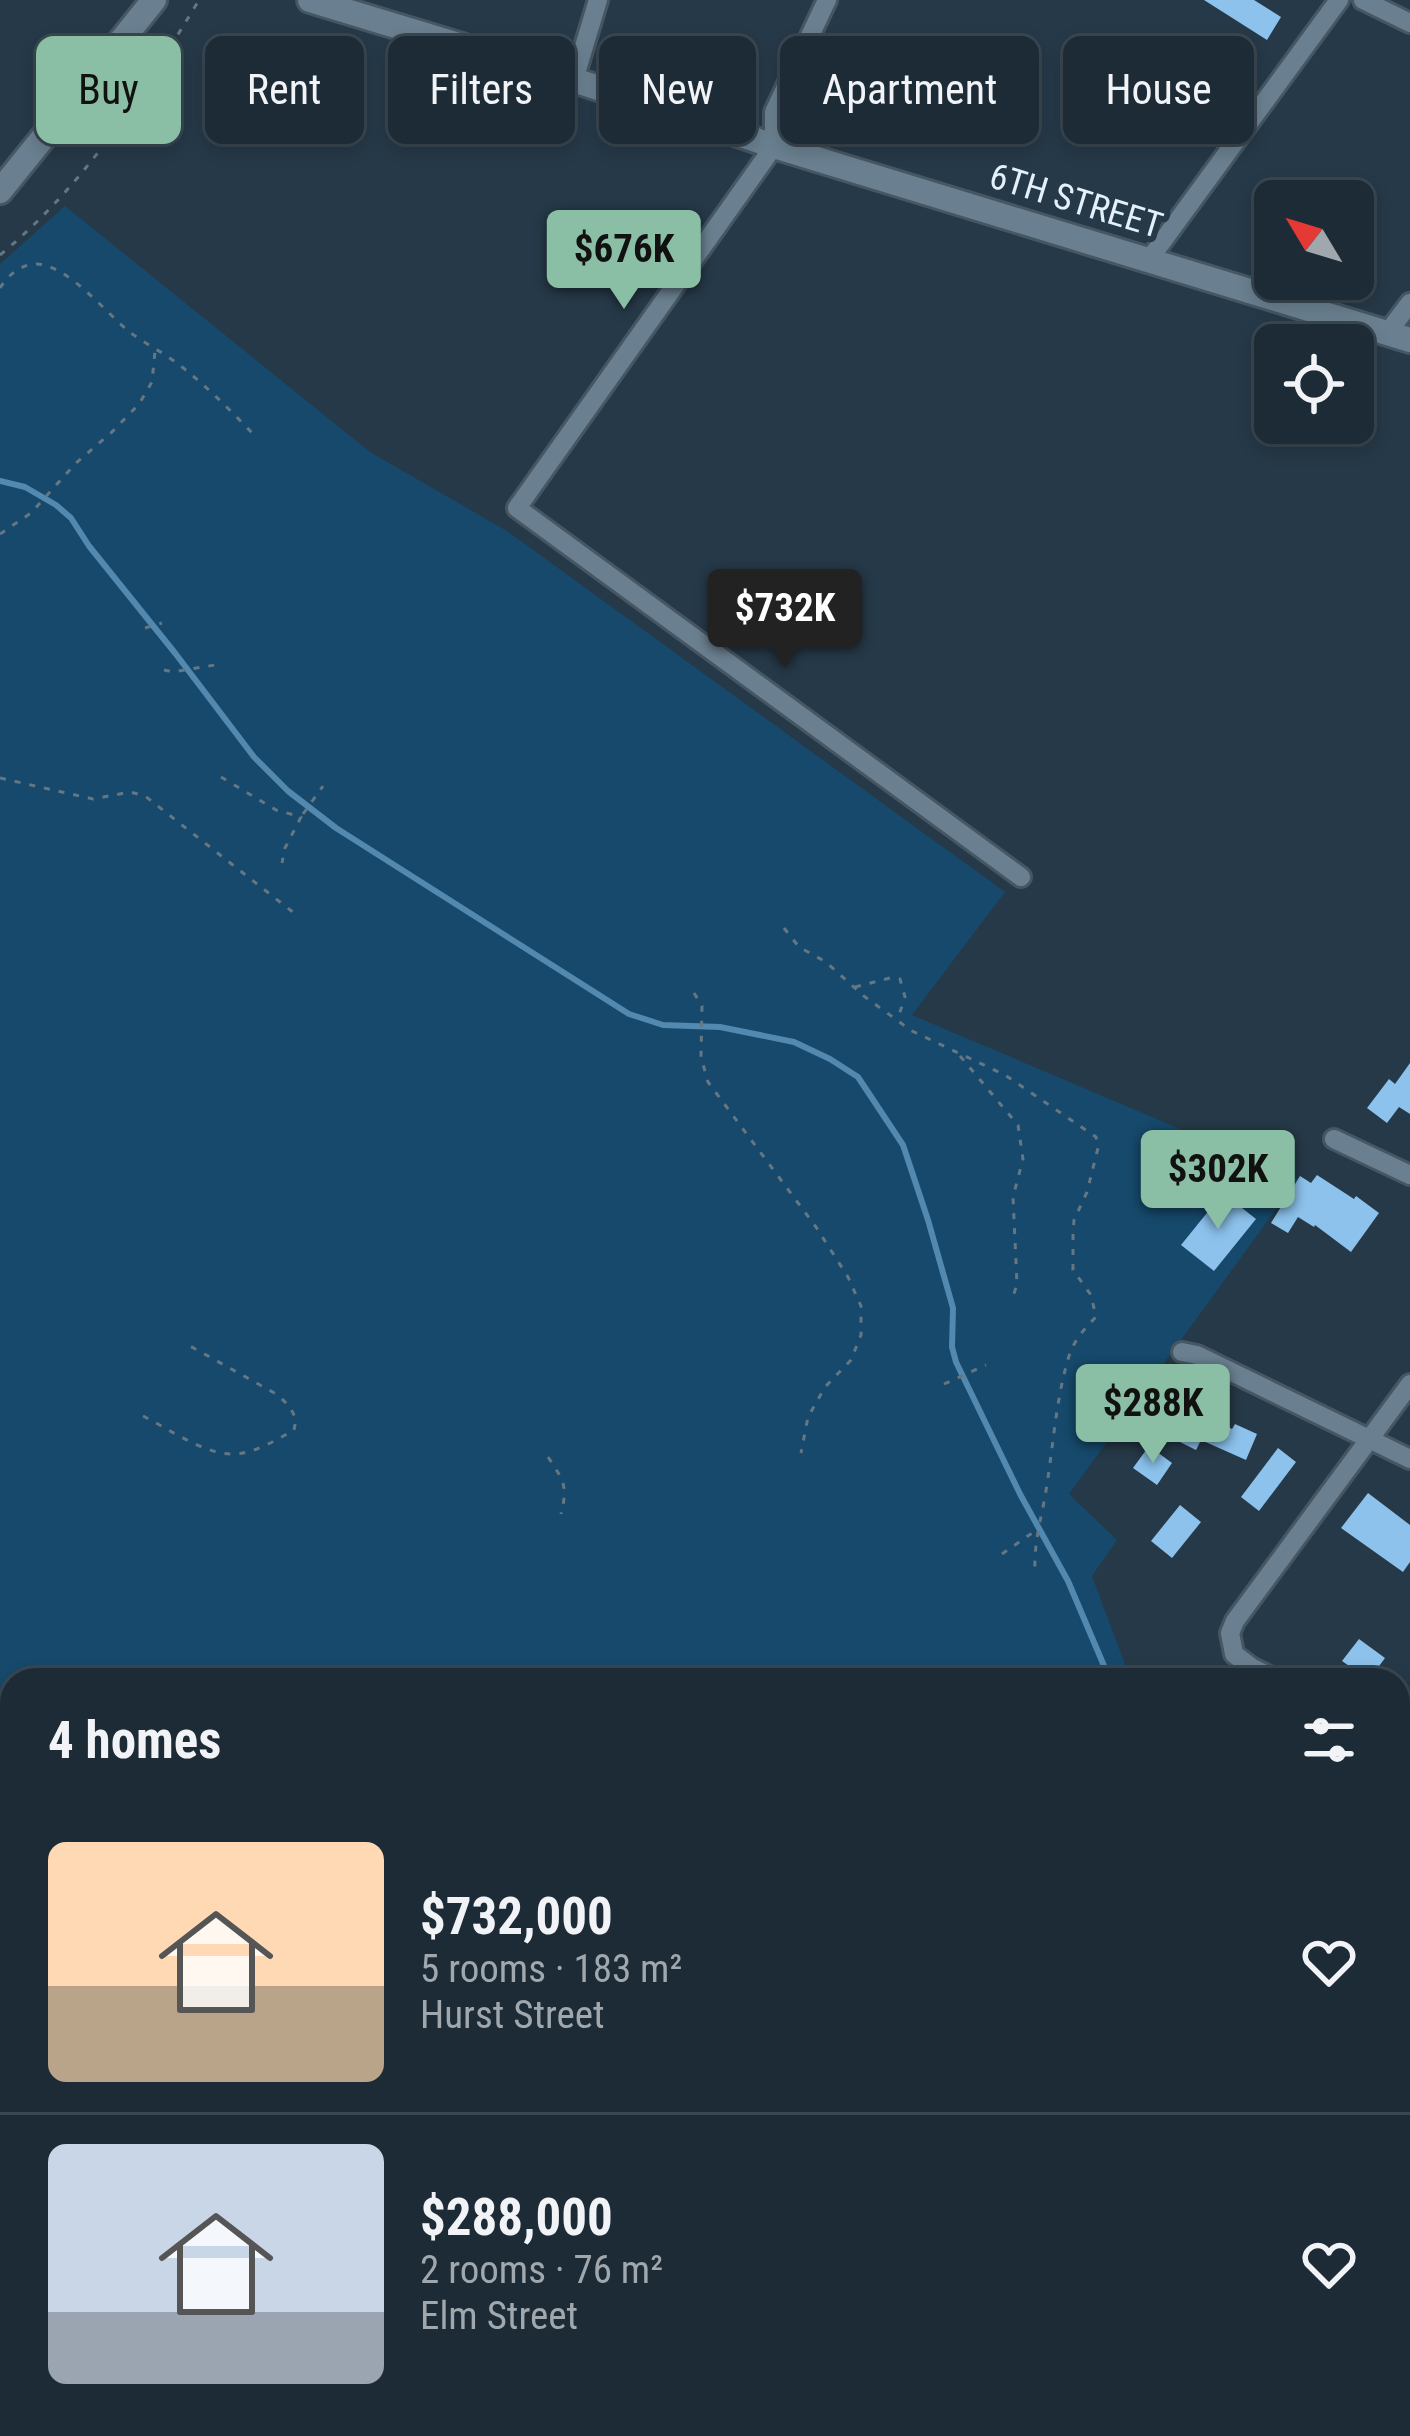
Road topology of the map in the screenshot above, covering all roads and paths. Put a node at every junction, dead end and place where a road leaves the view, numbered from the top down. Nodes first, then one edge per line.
1 (154, 0) edge
2 (199, 0) edge
3 (310, 0) edge
4 (598, 0) edge
5 (827, 0) edge
6 (1339, 0) edge
7 (1363, 0) edge
8 (1410, 23) edge
9 (429, 36) edge
10 (575, 77) edge
11 (575, 80) edge
12 (774, 146) junction
13 (0, 191) edge
14 (0, 255) edge
15 (1148, 261) junction
16 (0, 288) edge
17 (1410, 303) edge
18 (1399, 336) edge
19 (155, 349) junction
20 (257, 437) dead end
21 (0, 535) edge
22 (162, 623) dead end
23 (145, 628) dead end
24 (215, 665) dead end
25 (164, 670) dead end
26 (221, 777) dead end
27 (0, 778) edge
28 (323, 786) dead end
29 (302, 817) junction
30 (282, 863) dead end
31 (1022, 877) dead end
32 (294, 913) dead end
33 (784, 928) dead end
34 (854, 987) junction
35 (694, 993) dead end
36 (897, 1020) junction
37 (955, 1050) junction
38 (1334, 1139) dead end
39 (1410, 1175) edge
40 (1012, 1300) dead end
41 (190, 1346) dead end
42 (1182, 1352) dead end
43 (986, 1366) dead end
44 (944, 1384) dead end
45 (1410, 1384) edge
46 (143, 1416) dead end
47 (1369, 1439) junction
48 (800, 1453) dead end
49 (548, 1457) dead end
50 (1410, 1459) edge
51 (561, 1514) dead end
52 (1037, 1530) junction
53 (1002, 1554) dead end
54 (1035, 1573) dead end
55 (1257, 1668) edge

1 - 13 street
2 - 14 path
3 - 9 street, 6TH STREET
4 - 10 street
5 - 12 street
6 - 15 street
7 - 8 street
11 - 12 street, 6TH STREET
12 - 15 street, 6TH STREET
12 - 31 street
15 - 18 street, 6TH STREET
16 - 19 path
17 - 18 street
19 - 20 path
19 - 21 path
22 - 23 path
24 - 25 path
26 - 29 path
27 - 32 path
28 - 29 path
29 - 30 path
33 - 34 path
34 - 36 path
34 - 36 path
35 - 48 path
36 - 37 path
37 - 40 path
37 - 52 path
38 - 39 street
41 - 46 path
42 - 47 street
43 - 44 path
45 - 47 street
47 - 50 street
47 - 55 street
49 - 51 path
52 - 53 path
52 - 54 path

